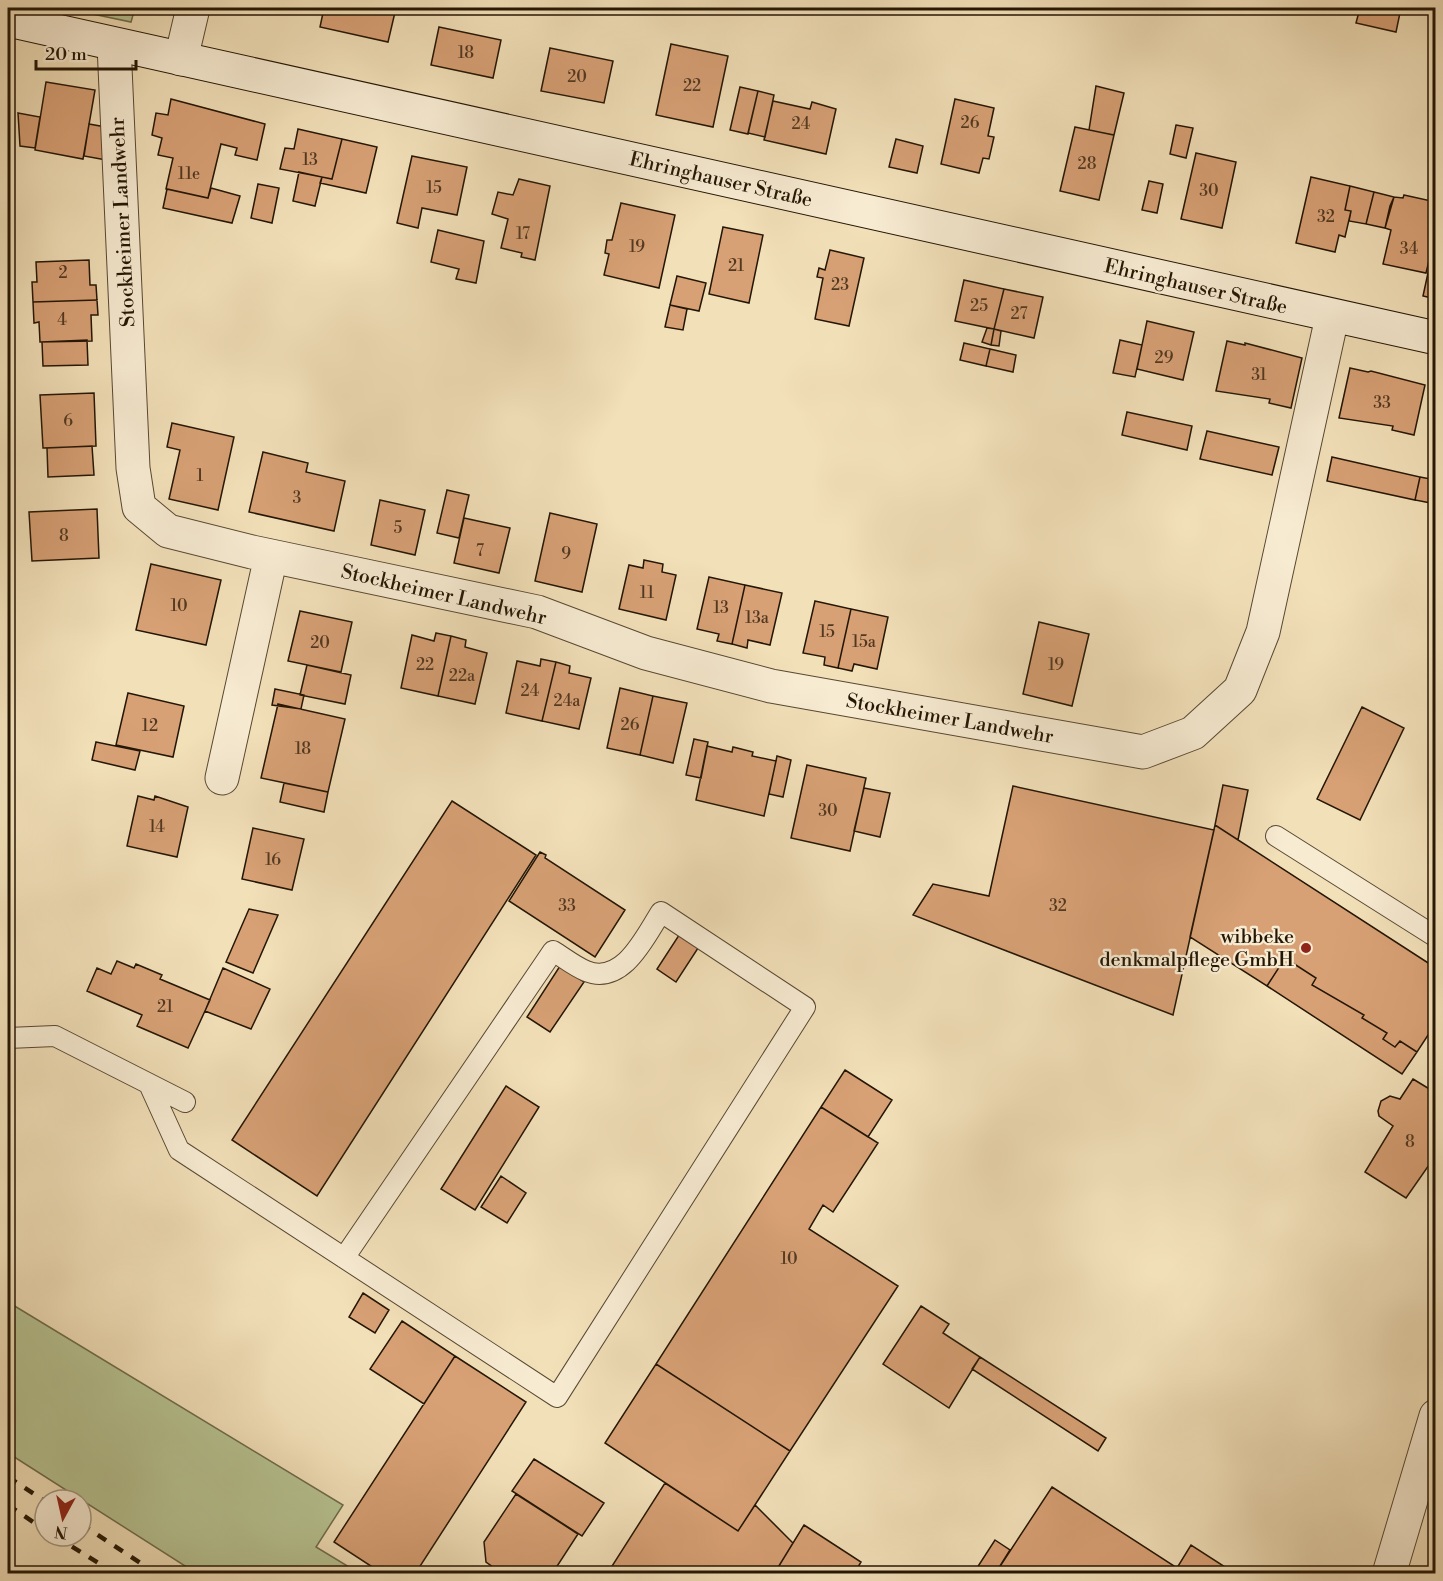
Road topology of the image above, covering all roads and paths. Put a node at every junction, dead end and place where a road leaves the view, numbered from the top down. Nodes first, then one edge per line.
1 (192, 8) edge
2 (8, 20) edge
3 (114, 45) junction
4 (182, 59) junction
5 (1332, 317) junction
6 (1436, 338) edge
7 (271, 556) junction
8 (222, 778) dead end
9 (1276, 836) dead end
10 (1436, 937) edge
11 (8, 1038) edge
12 (149, 1084) junction
13 (185, 1102) dead end
14 (344, 1258) junction
15 (1436, 1416) edge
16 (1389, 1574) edge

1 - 4 street
2 - 3 street, Ehringhauser Straße
3 - 4 street, Ehringhauser Straße
3 - 7 street, Stockheimer Landwehr
4 - 5 street, Ehringhauser Straße
5 - 6 street, Ehringhauser Straße
5 - 7 street, Stockheimer Landwehr
7 - 8 street
9 - 10 lane
11 - 12 lane
12 - 13 lane
12 - 14 lane
14 - 14 lane
15 - 16 street

